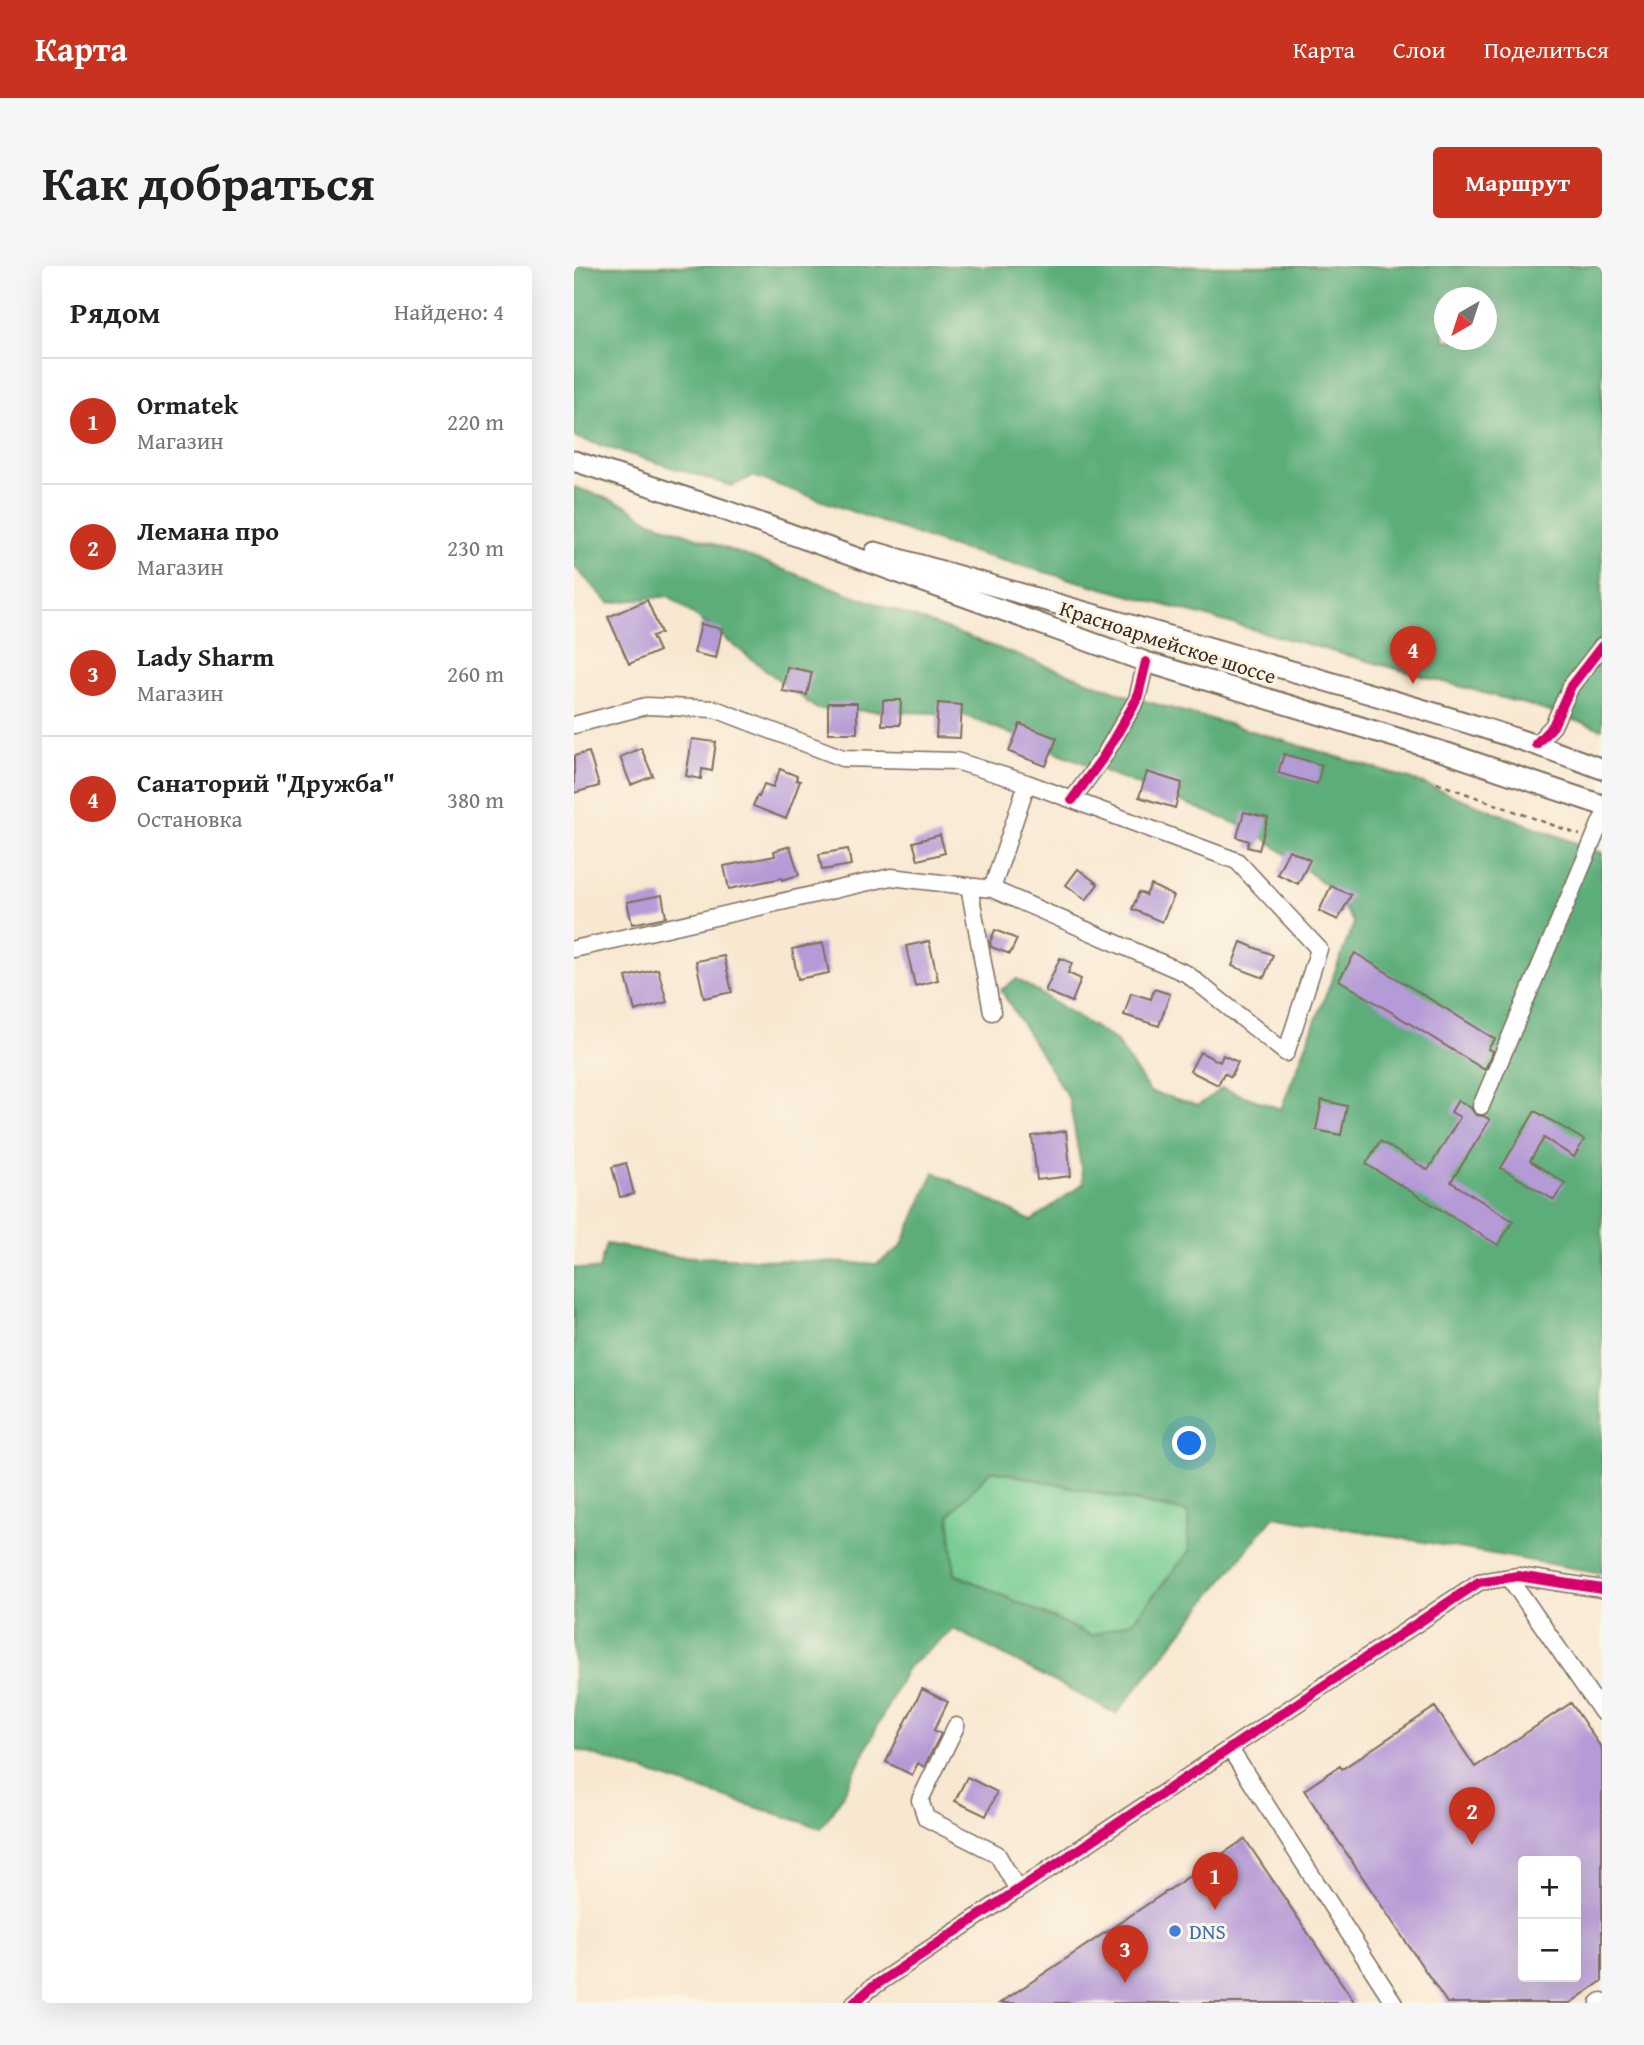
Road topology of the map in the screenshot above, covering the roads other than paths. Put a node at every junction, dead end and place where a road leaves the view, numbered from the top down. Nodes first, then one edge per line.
1 (574, 461) edge
2 (724, 510) junction
3 (1602, 646) edge
4 (1146, 662) junction
5 (574, 725) edge
6 (1536, 744) junction
7 (1602, 769) edge
8 (1027, 783) junction
9 (1072, 800) junction
10 (1602, 805) edge
11 (1602, 820) edge
12 (969, 886) junction
13 (992, 889) junction
14 (574, 949) edge
15 (992, 1012) dead end
16 (1481, 1106) dead end
17 (1509, 1577) junction
18 (1602, 1589) edge
19 (1602, 1712) edge
20 (956, 1727) dead end
21 (1230, 1749) junction
22 (1018, 1890) junction
23 (854, 2003) edge
24 (1394, 2003) edge

1 - 2 main road, Красноармейское шоссе
2 - 4 main road, Красноармейское шоссе
2 - 6 main road, Красноармейское шоссе
3 - 6 street
4 - 9 street
4 - 10 main road, Красноармейское шоссе
5 - 8 street
6 - 7 main road, Красноармейское шоссе
8 - 9 street
8 - 13 street
9 - 13 street
11 - 16 street
12 - 13 street
12 - 14 street
12 - 15 street
17 - 18 street
17 - 19 street
17 - 21 street
20 - 22 street
21 - 22 street
21 - 24 street
22 - 23 street

